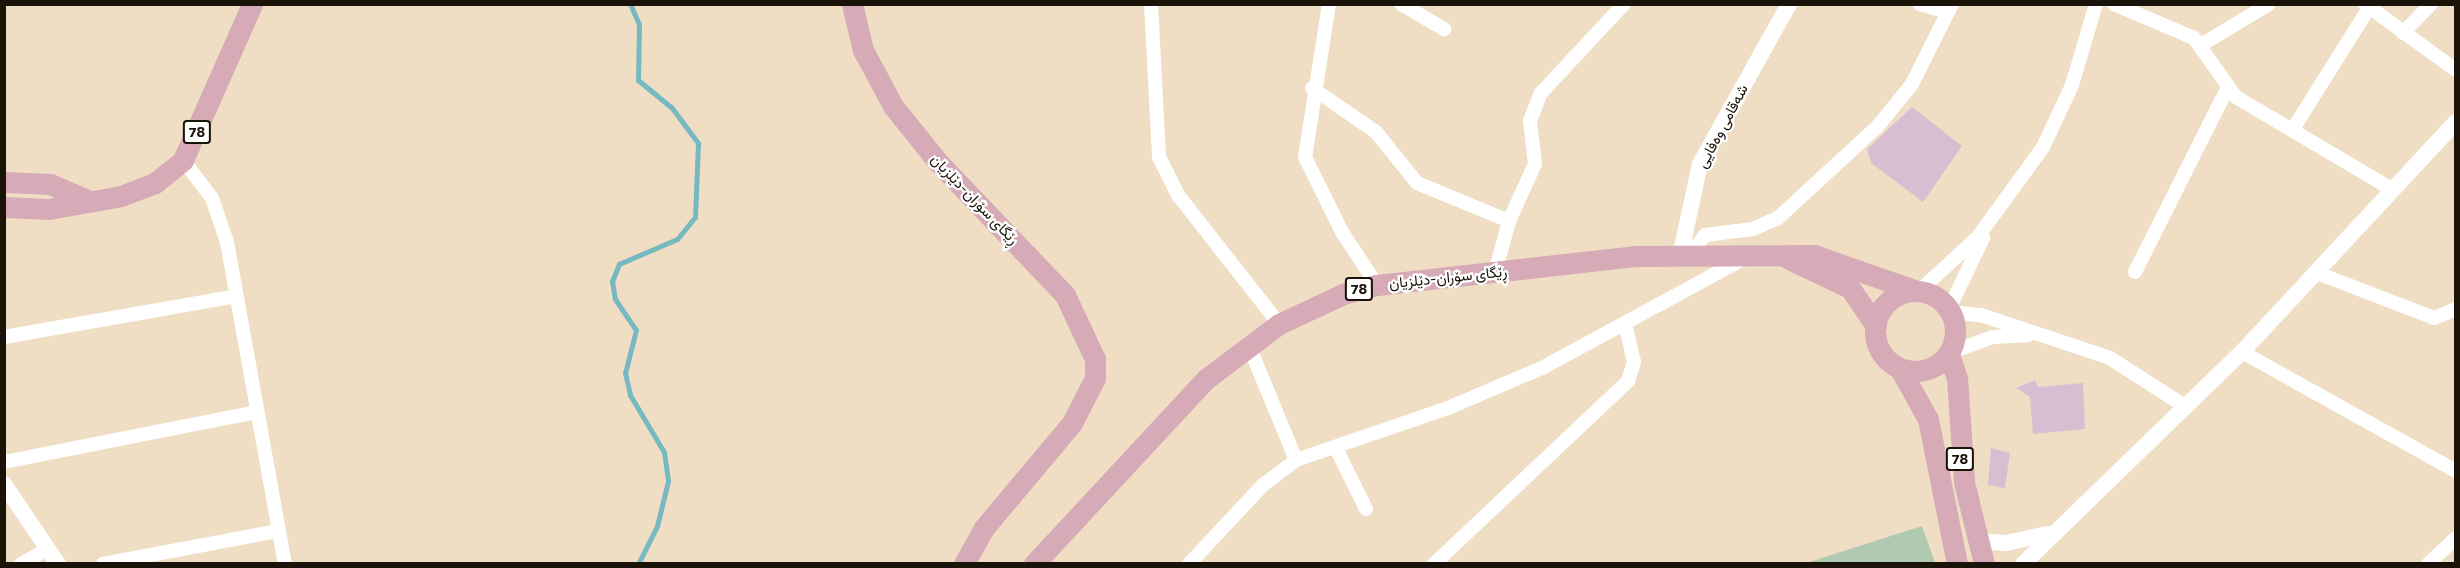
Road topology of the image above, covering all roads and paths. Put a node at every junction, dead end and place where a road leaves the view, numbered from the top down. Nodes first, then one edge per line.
1 (252, 4) edge
2 (852, 4) edge
3 (1151, 4) edge
4 (1329, 4) edge
5 (1401, 4) edge
6 (1624, 4) edge
7 (1789, 4) edge
8 (1920, 4) edge
9 (2096, 4) edge
10 (2114, 4) edge
11 (2269, 4) edge
12 (2431, 4) edge
13 (2367, 6) edge
14 (1950, 8) edge
15 (1444, 29) dead end
16 (2403, 33) junction
17 (2201, 45) junction
18 (2456, 70) edge
19 (1312, 88) junction
20 (2227, 89) junction
21 (2456, 122) edge
22 (2293, 129) junction
23 (183, 160) junction
24 (4, 182) edge
25 (2393, 190) junction
26 (85, 199) junction
27 (4, 207) edge
28 (1509, 221) junction
29 (1990, 223) junction
30 (1684, 257) junction
31 (1743, 258) junction
32 (1789, 259) junction
33 (2136, 272) dead end
34 (1496, 273) junction
35 (2317, 273) junction
36 (1377, 285) junction
37 (1918, 291) junction
38 (236, 296) junction
39 (2456, 309) edge
40 (1950, 311) junction
41 (1279, 324) junction
42 (1876, 326) junction
43 (1626, 327) junction
44 (2039, 335) junction
45 (4, 337) edge
46 (1249, 346) junction
47 (2242, 352) junction
48 (1949, 353) junction
49 (1900, 369) junction
50 (2186, 407) junction
51 (256, 412) junction
52 (1336, 448) junction
53 (1296, 460) junction
54 (4, 462) edge
55 (2456, 471) edge
56 (4, 484) edge
57 (1366, 509) dead end
58 (279, 531) junction
59 (2048, 534) junction
60 (2456, 538) edge
61 (1977, 541) junction
62 (48, 549) junction
63 (21, 564) edge
64 (58, 564) edge
65 (102, 564) edge
66 (285, 564) edge
67 (964, 564) edge
68 (1034, 564) edge
69 (1189, 564) edge
70 (1434, 564) edge
71 (1957, 564) edge
72 (1984, 564) edge
73 (2024, 564) edge
74 (2427, 564) edge

1 - 23 main road, 78
2 - 67 main road, ڕێگای سۆران-دێلزیان
3 - 41 street
4 - 19 street
5 - 15 street
6 - 28 street
7 - 30 street, شەقامی وەفایی
8 - 14 street
9 - 29 street
10 - 17 street
11 - 17 street
12 - 16 street
13 - 16 street
13 - 22 street
14 - 30 street
16 - 18 street
17 - 20 street
19 - 28 street
19 - 36 street
20 - 22 street
20 - 33 street
21 - 25 street
22 - 25 street
23 - 26 main road, 78
23 - 38 street
24 - 26 main road, 78
25 - 35 street
26 - 27 main road, 78
28 - 34 street
29 - 37 street
29 - 40 street
30 - 31 main road, ڕێگای سۆران-دێلزیان / 78
30 - 34 main road, ڕێگای سۆران-دێلزیان / 78
31 - 32 main road, ڕێگای سۆران-دێلزیان / 78
31 - 43 street
32 - 37 main road, ڕێگای سۆران-دێلزیان
32 - 42 main road, ڕێگای سۆران-دێلزیان
34 - 36 main road, ڕێگای سۆران-دێلزیان / 78
35 - 39 street
35 - 47 street
36 - 41 main road, ڕێگای سۆران-دێلزیان / 78
37 - 40 main road
37 - 42 main road
38 - 45 street
38 - 51 street
40 - 44 street
40 - 48 main road
41 - 46 main road, ڕێگای سۆران-دێلزیان / 78
42 - 49 main road
43 - 52 street
43 - 70 street
44 - 48 street
44 - 50 street
46 - 53 street
46 - 68 main road, ڕێگای سۆران-دێلزیان / 78
47 - 50 street
47 - 55 street
48 - 49 main road
48 - 61 main road, 78
49 - 71 main road, 78
50 - 59 street
51 - 54 street
51 - 58 street
52 - 53 street
52 - 57 street
53 - 69 street
56 - 62 street
58 - 65 street
58 - 66 street
59 - 61 street
59 - 73 street
60 - 74 street
61 - 72 main road, 78
62 - 63 street
62 - 64 street

